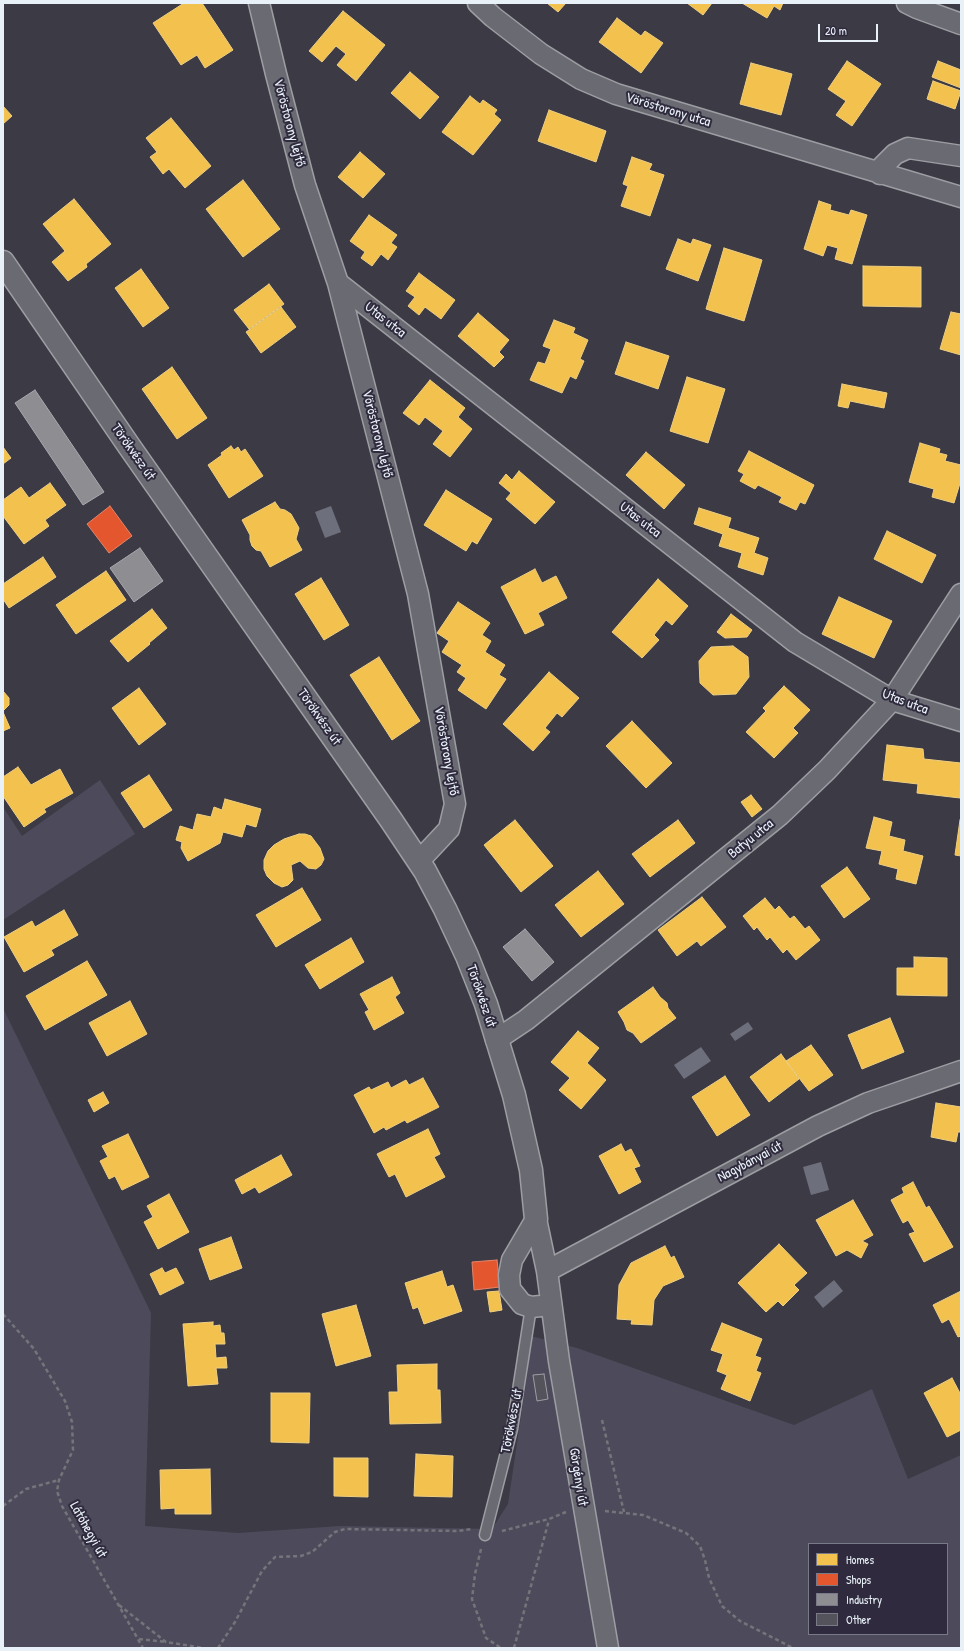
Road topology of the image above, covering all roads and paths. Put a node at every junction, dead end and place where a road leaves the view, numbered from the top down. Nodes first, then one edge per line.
1 (259, 3) edge
2 (478, 3) edge
3 (907, 3) edge
4 (961, 24) edge
5 (961, 156) edge
6 (880, 174) junction
7 (961, 197) edge
8 (3, 262) edge
9 (338, 283) junction
10 (961, 594) edge
11 (892, 700) junction
12 (961, 721) edge
13 (419, 861) junction
14 (496, 1040) junction
15 (961, 1071) edge
16 (536, 1219) junction
17 (547, 1271) junction
18 (551, 1305) junction
19 (531, 1306) junction
20 (3, 1314) edge
21 (602, 1420) dead end
22 (59, 1480) junction
23 (3, 1506) edge
24 (583, 1506) junction
25 (624, 1512) junction
26 (485, 1535) junction
27 (117, 1603) junction
28 (138, 1639) junction
29 (166, 1642) junction
30 (143, 1648) edge
31 (204, 1648) edge
32 (218, 1648) edge
33 (501, 1648) edge
34 (514, 1648) edge
35 (608, 1648) edge
36 (793, 1648) edge

1 - 9 street, Vöröstorony lejtő
2 - 6 street, Vöröstorony utca
3 - 4 street
5 - 6 street
6 - 7 street
8 - 13 street, Törökvész út
9 - 11 street, Utas utca
9 - 13 street, Vöröstorony lejtő
10 - 11 street, Batyu utca
11 - 12 street, Utas utca
11 - 14 street, Batyu utca
13 - 14 street, Törökvész út
14 - 16 street, Törökvész út
15 - 17 street, Nagybányai út
16 - 17 street, Törökvész út
16 - 19 street
17 - 18 street, Törökvész út
18 - 19 street
18 - 24 street, Görgényi út
19 - 26 lane, Törökvész út
20 - 22 path, Látóhegyi út
21 - 25 path
22 - 23 path
22 - 27 path, Látóhegyi út
24 - 25 path
24 - 35 street, Görgényi út
25 - 36 path
26 - 32 path
26 - 33 path
26 - 34 path
27 - 28 path, Látóhegyi út
27 - 29 path
28 - 29 path
28 - 30 path, Látóhegyi út
29 - 31 path

